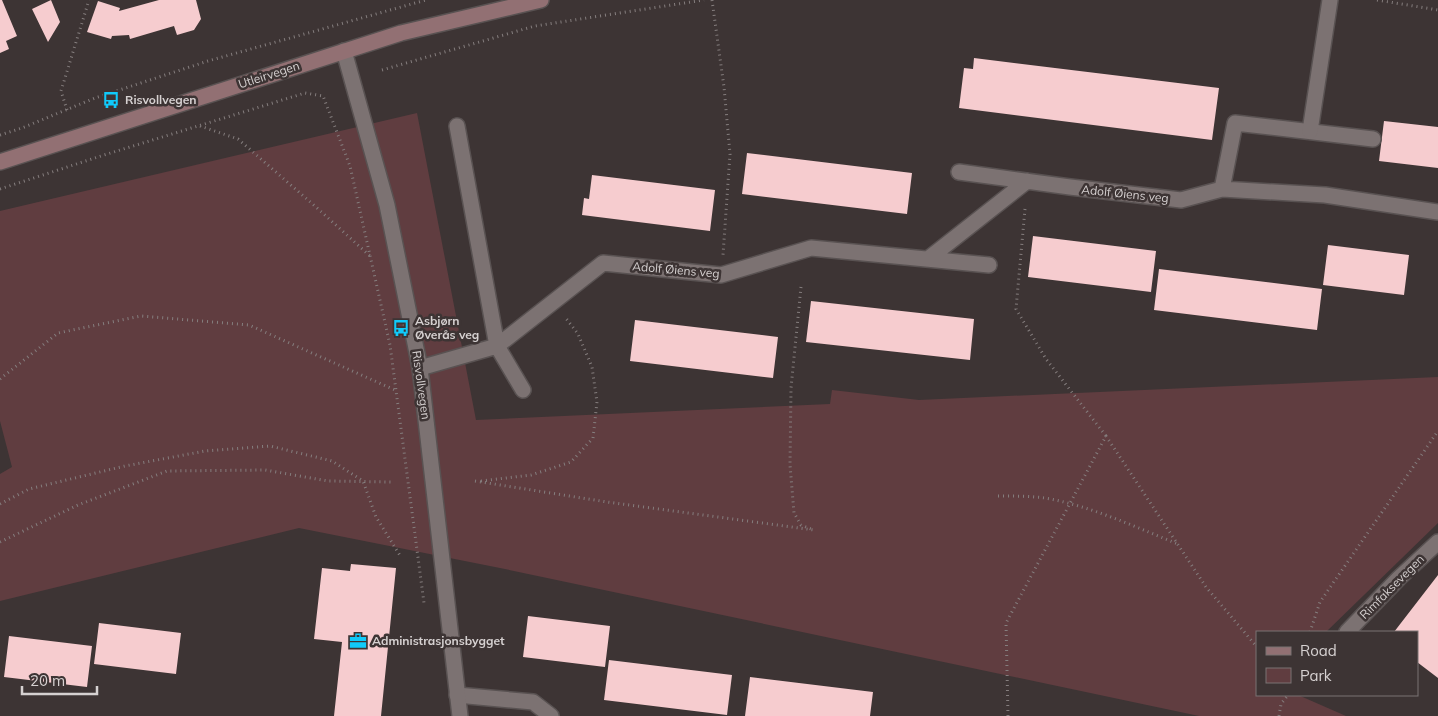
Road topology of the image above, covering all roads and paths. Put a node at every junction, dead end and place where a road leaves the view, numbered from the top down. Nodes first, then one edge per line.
1 (89, 0) edge
2 (426, 0) edge
3 (541, 0) edge
4 (704, 0) edge
5 (712, 0) edge
6 (1330, 0) edge
7 (1377, 0) edge
8 (1438, 10) edge
9 (344, 51) junction
10 (382, 70) dead end
11 (67, 110) junction
12 (199, 126) junction
13 (457, 126) dead end
14 (1310, 131) junction
15 (0, 135) edge
16 (1373, 139) dead end
17 (0, 162) edge
18 (959, 172) dead end
19 (1028, 181) junction
20 (0, 189) edge
21 (1222, 189) junction
22 (1438, 212) edge
23 (370, 257) junction
24 (928, 259) junction
25 (989, 265) dead end
26 (721, 276) junction
27 (800, 287) dead end
28 (554, 302) junction
29 (496, 346) junction
30 (420, 368) junction
31 (0, 379) edge
32 (395, 390) junction
33 (523, 390) dead end
34 (1438, 431) edge
35 (1106, 436) junction
36 (363, 481) junction
37 (391, 482) dead end
38 (998, 496) dead end
39 (0, 504) edge
40 (1070, 504) junction
41 (0, 542) edge
42 (1438, 542) edge
43 (1178, 544) junction
44 (401, 557) dead end
45 (425, 611) dead end
46 (1310, 631) edge
47 (1347, 631) edge
48 (1256, 646) edge
49 (457, 695) junction
50 (1287, 696) edge
51 (460, 716) edge
52 (551, 716) edge
53 (1008, 716) edge
54 (1279, 716) edge

1 - 11 path
2 - 11 path
3 - 9 main road, Utleirvegen
4 - 10 path
5 - 26 path
6 - 14 street
7 - 8 path
9 - 17 main road, Utleirvegen
9 - 30 street, Risvollvegen
11 - 15 path
12 - 20 path
12 - 23 path
12 - 23 path
13 - 29 street
14 - 16 street
14 - 21 street
18 - 19 street, Adolf Øiens veg
19 - 21 street, Adolf Øiens veg
19 - 24 street
19 - 35 path
21 - 22 street, Adolf Øiens veg
23 - 32 path
24 - 25 street, Adolf Øiens veg
24 - 26 street, Adolf Øiens veg
26 - 28 street, Adolf Øiens veg
27 - 28 path
28 - 29 street, Adolf Øiens veg
29 - 30 street, Adolf Øiens veg
29 - 33 street
30 - 49 street, Risvollvegen
31 - 32 path
32 - 45 path
34 - 46 path
35 - 40 path
35 - 43 path
36 - 37 path
36 - 39 path
36 - 41 path
36 - 44 path
38 - 40 path
40 - 43 path
40 - 53 path
42 - 47 street, Rimfaksevegen
43 - 48 path
49 - 51 street, Risvollvegen
49 - 52 street
50 - 54 path

